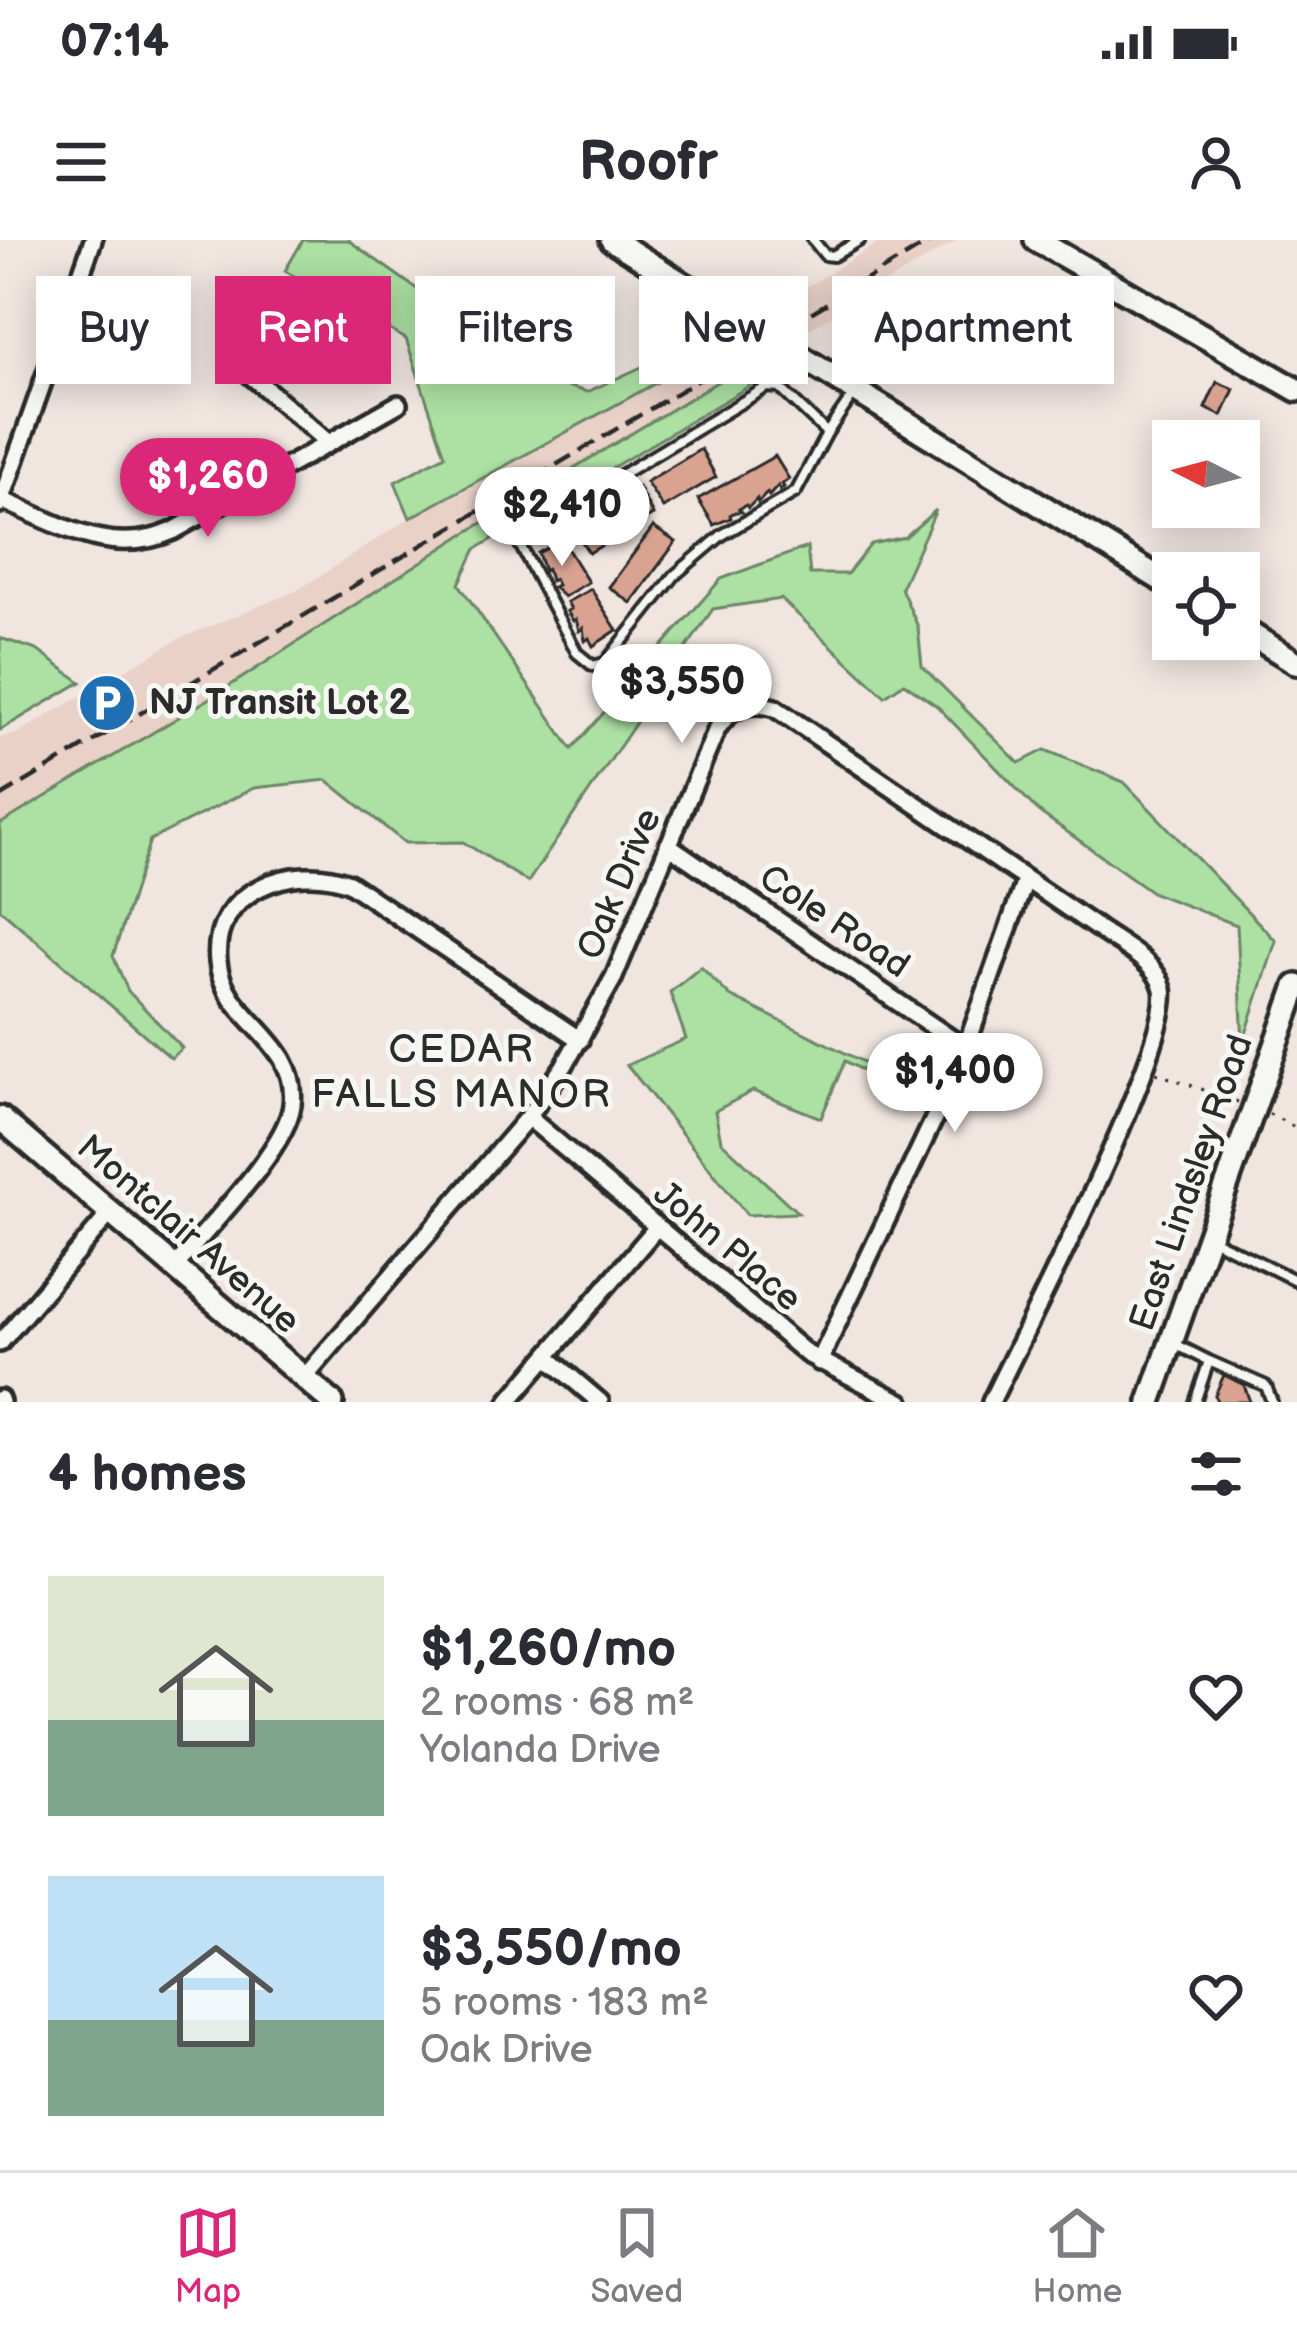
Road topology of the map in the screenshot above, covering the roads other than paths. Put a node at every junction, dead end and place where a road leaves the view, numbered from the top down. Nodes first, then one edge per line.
1 (93, 240) edge
2 (612, 240) edge
3 (813, 240) edge
4 (860, 240) edge
5 (1036, 240) edge
6 (260, 384) edge
7 (1297, 390) edge
8 (856, 391) junction
9 (398, 404) dead end
10 (827, 433) junction
11 (326, 441) junction
12 (1, 502) edge
13 (1152, 573) edge
14 (1260, 640) edge
15 (1297, 663) edge
16 (668, 845) junction
17 (1024, 881) junction
18 (1297, 986) edge
19 (580, 1040) junction
20 (966, 1049) junction
21 (528, 1117) junction
22 (0, 1118) edge
23 (112, 1211) junction
24 (657, 1227) junction
25 (1208, 1237) junction
26 (174, 1268) junction
27 (1297, 1281) edge
28 (1171, 1342) junction
29 (0, 1343) edge
30 (547, 1357) junction
31 (1209, 1360) junction
32 (819, 1362) junction
33 (304, 1378) junction
34 (332, 1402) edge
35 (508, 1402) edge
36 (600, 1402) edge
37 (901, 1402) edge
38 (991, 1402) edge
39 (1150, 1402) edge
40 (1195, 1402) edge
41 (1272, 1402) edge

1 - 12 street
2 - 8 street
3 - 4 lane
5 - 7 street
6 - 11 street
8 - 10 lane
8 - 13 street
9 - 11 street
10 - 10 lane
11 - 12 street
14 - 15 street
16 - 17 street, Oak Drive
16 - 19 street, Oak Drive
16 - 20 street, Cole Road
17 - 20 street
17 - 38 street, Oak Drive
18 - 25 street, East Lindsley Road
19 - 21 street, Oak Drive
19 - 26 street
20 - 32 street
21 - 24 street, John Place
21 - 33 street, Oak Drive
22 - 23 street, Montclair Avenue
23 - 26 street, Montclair Avenue
23 - 29 street
24 - 30 street
24 - 32 street, John Place
25 - 27 lane
25 - 28 street, East Lindsley Road
26 - 33 street, Montclair Avenue
28 - 31 lane
28 - 39 street, East Lindsley Road
30 - 35 street
30 - 36 street
31 - 40 lane
31 - 41 lane
32 - 37 street, John Place
33 - 34 street, Montclair Avenue

